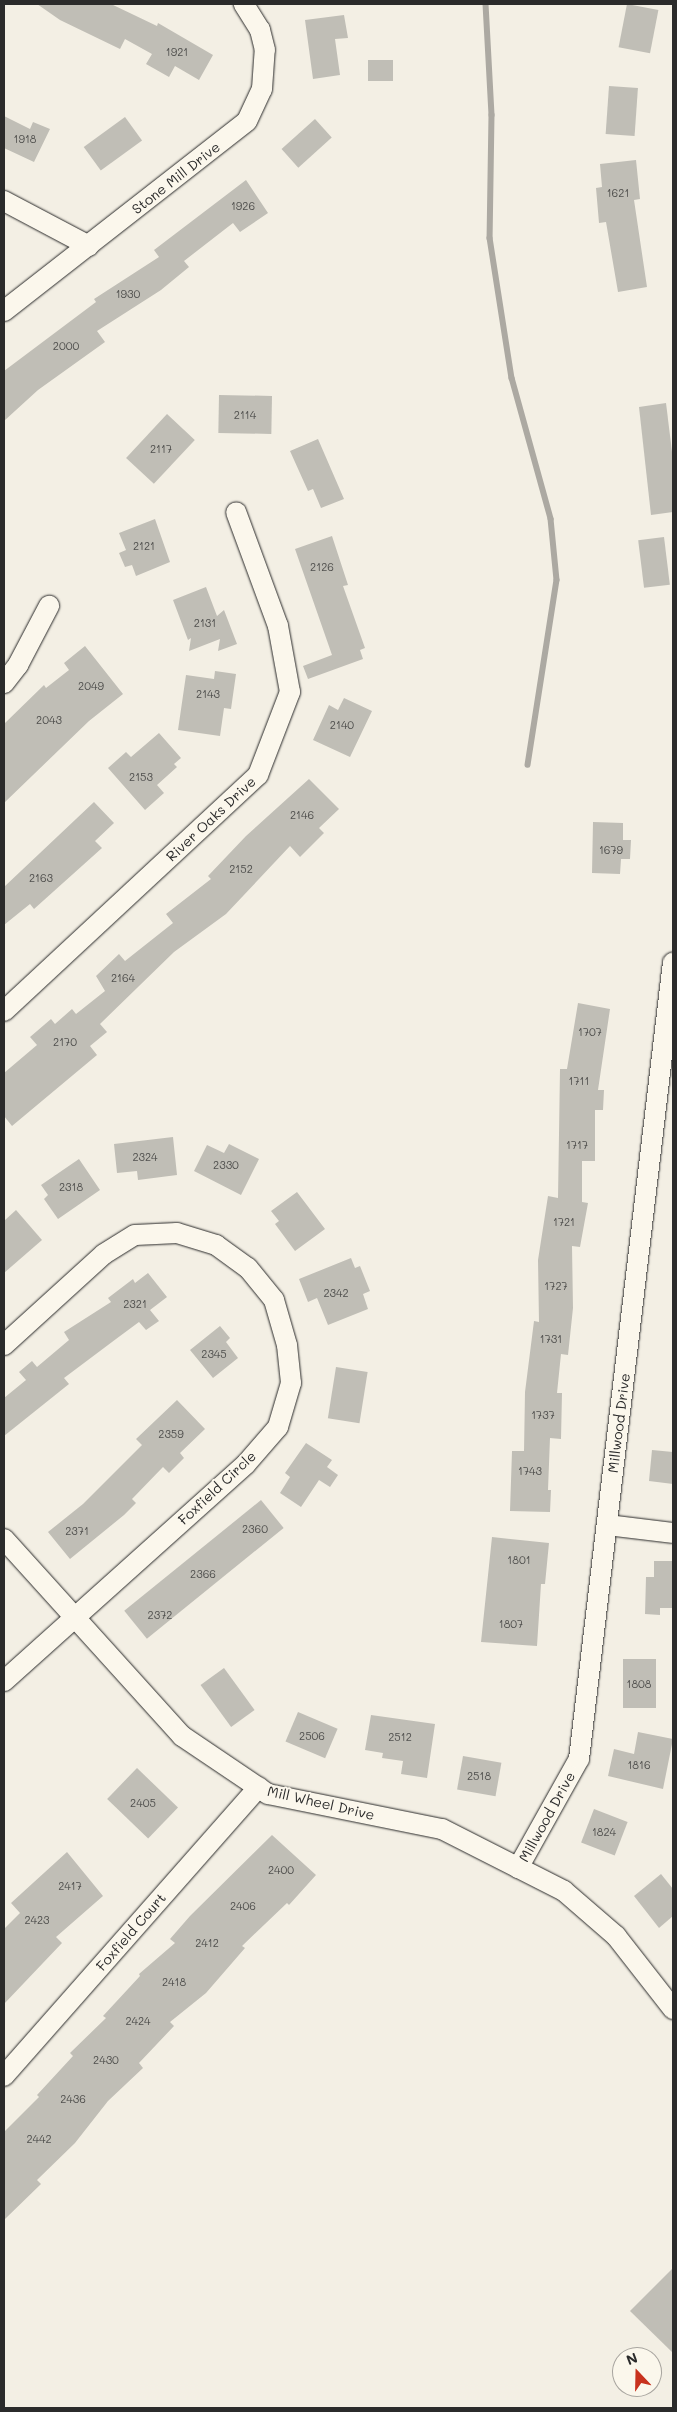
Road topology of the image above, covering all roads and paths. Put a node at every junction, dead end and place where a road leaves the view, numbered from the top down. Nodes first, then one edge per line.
1 (244, 4) edge
2 (4, 201) edge
3 (90, 246) junction
4 (4, 311) edge
5 (236, 512) dead end
6 (49, 606) dead end
7 (4, 683) edge
8 (673, 963) edge
9 (4, 1011) edge
10 (4, 1345) edge
11 (607, 1525) junction
12 (673, 1533) edge
13 (4, 1539) edge
14 (74, 1617) junction
15 (4, 1682) edge
16 (259, 1787) junction
17 (518, 1868) junction
18 (673, 2009) edge
19 (4, 2076) edge

1 - 3 street, Stone Mill Drive
2 - 3 street
3 - 4 street, Stone Mill Drive
5 - 9 street, River Oaks Drive
6 - 7 street
8 - 11 street, Millwood Drive
10 - 14 street, Foxfield Circle
11 - 12 street
11 - 17 street, Millwood Drive
13 - 14 street, Mill Wheel Drive
14 - 15 street, Foxfield Circle
14 - 16 street, Mill Wheel Drive
16 - 17 street, Mill Wheel Drive
16 - 19 street, Foxfield Court
17 - 18 street, Mill Wheel Drive

